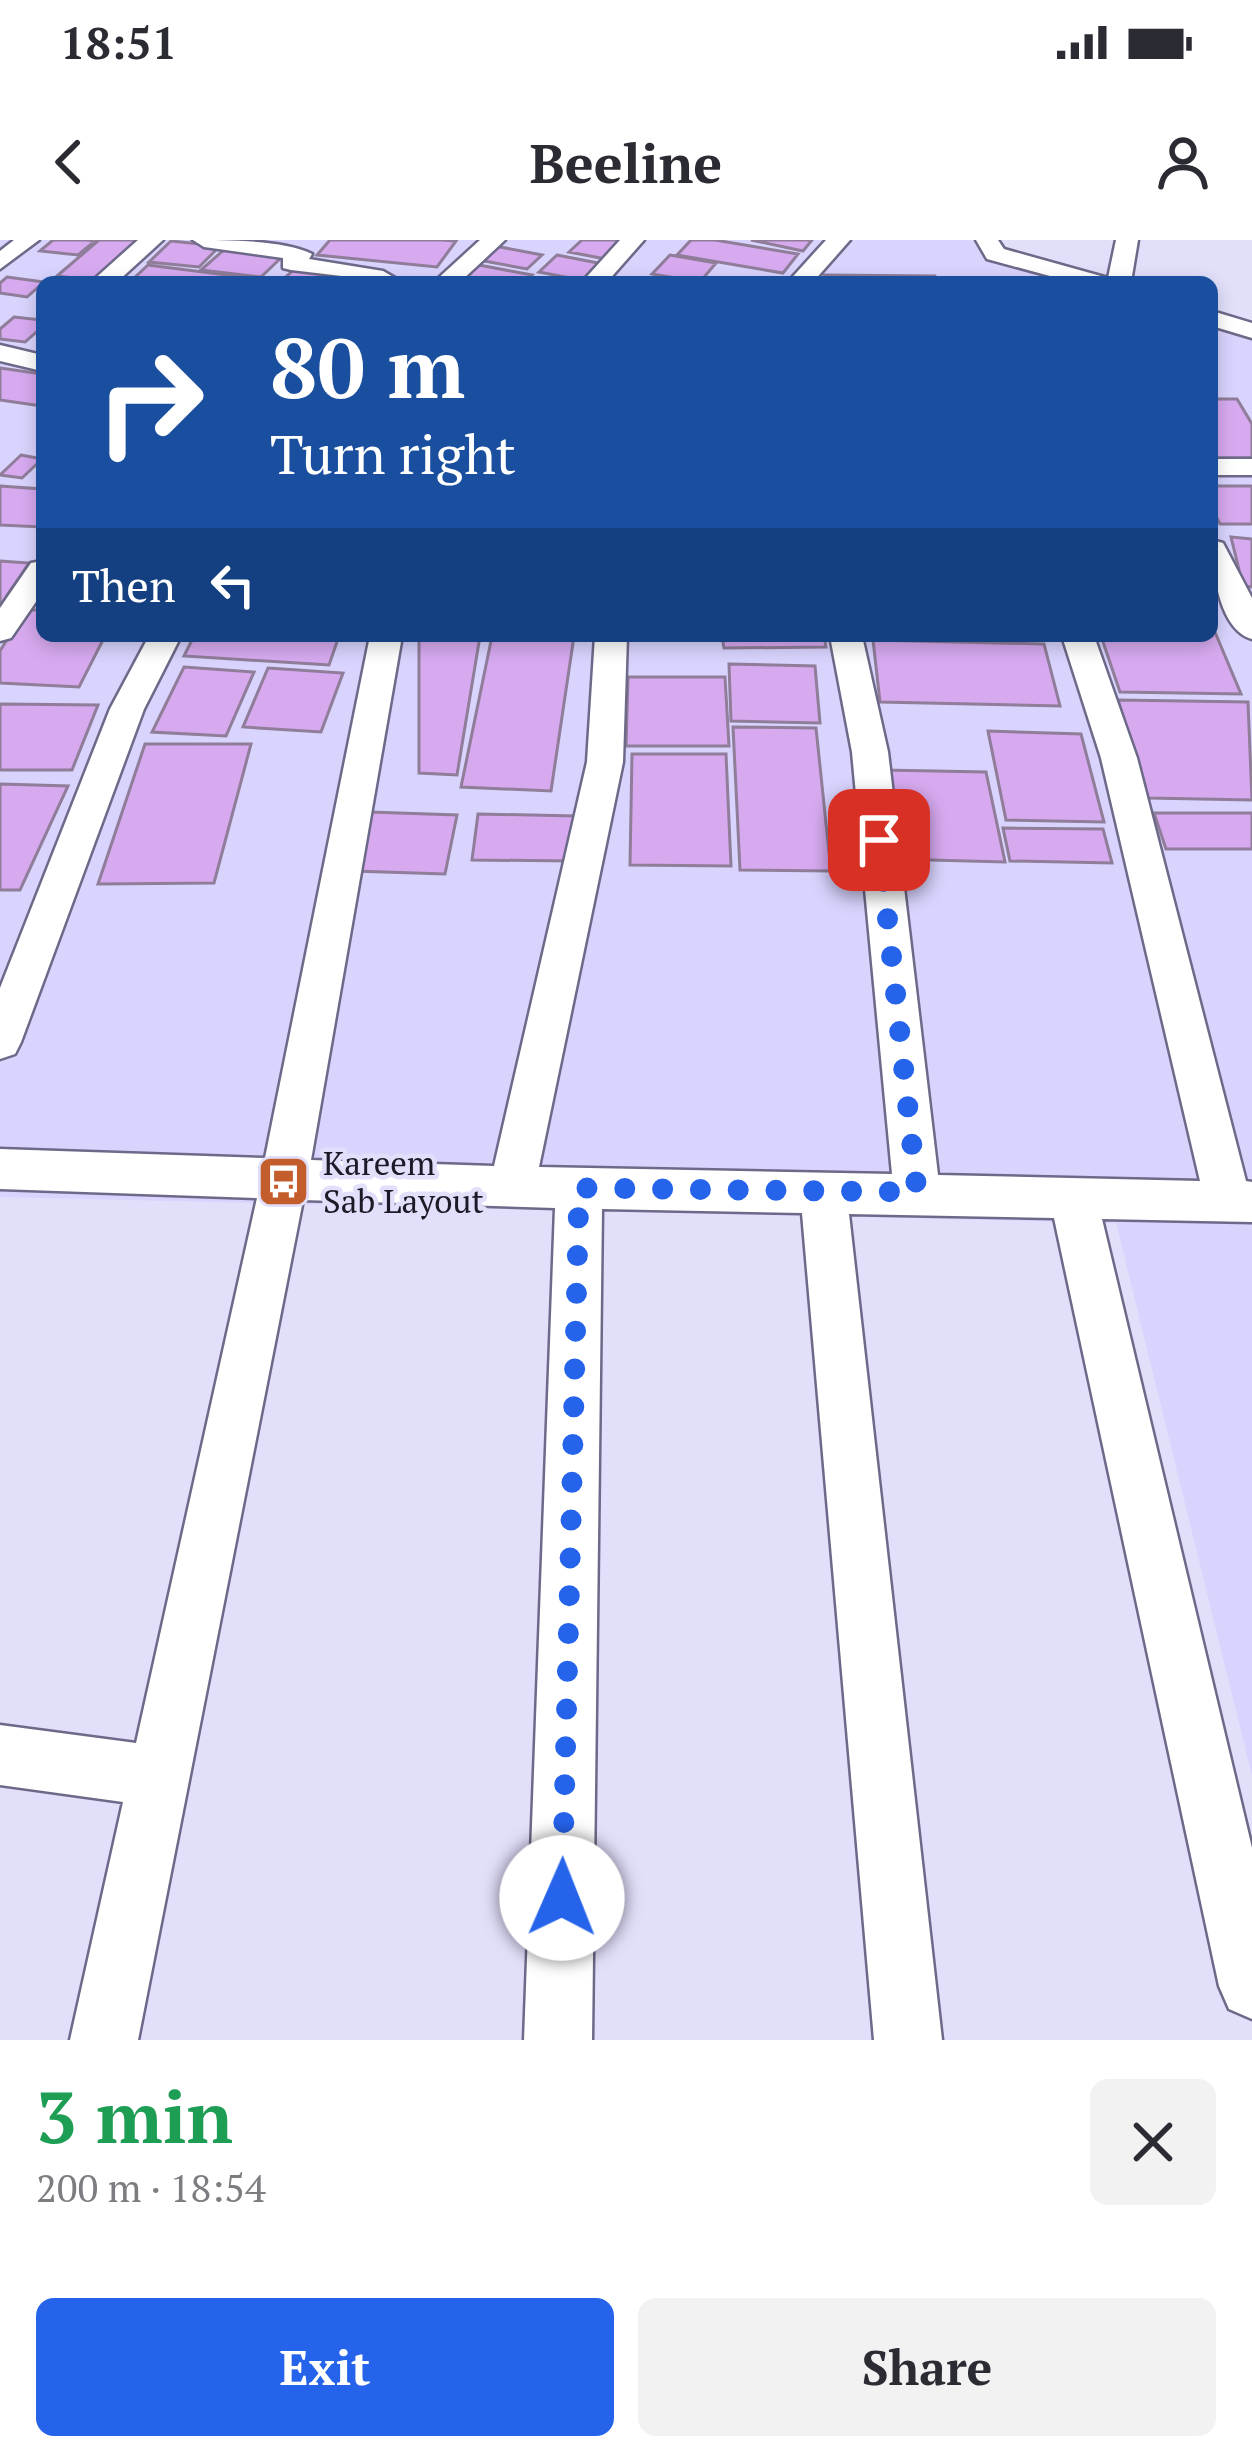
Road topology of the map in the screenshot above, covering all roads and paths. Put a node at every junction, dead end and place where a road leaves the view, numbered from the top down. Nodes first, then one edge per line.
1 (28, 240) edge
2 (152, 240) edge
3 (204, 240) edge
4 (494, 240) edge
5 (633, 240) edge
6 (839, 240) edge
7 (987, 240) edge
8 (1127, 240) edge
9 (302, 252) edge
10 (0, 262) edge
11 (110, 276) edge
12 (278, 276) edge
13 (377, 276) edge
14 (453, 276) edge
15 (600, 276) edge
16 (806, 276) edge
17 (1077, 276) edge
18 (1121, 276) edge
19 (1218, 320) edge
20 (1252, 331) edge
21 (36, 338) edge
22 (8, 355) edge
23 (1218, 466) edge
24 (1252, 467) edge
25 (1218, 558) edge
26 (36, 579) edge
27 (1245, 596) edge
28 (1252, 629) edge
29 (0, 631) edge
30 (162, 642) edge
31 (385, 642) edge
32 (611, 642) edge
33 (847, 642) edge
34 (1080, 642) edge
35 (0, 1042) edge
36 (0, 1169) edge
37 (284, 1181) junction
38 (512, 1187) junction
39 (579, 1188) junction
40 (823, 1191) junction
41 (917, 1192) junction
42 (1073, 1197) junction
43 (1240, 1201) edge
44 (0, 1755) edge
45 (159, 1778) junction
46 (1252, 1986) edge
47 (104, 2040) edge
48 (558, 2040) edge
49 (908, 2040) edge

1 - 10 street
2 - 11 street
3 - 9 street
4 - 14 street
5 - 15 street
6 - 16 street
7 - 17 street
8 - 18 street
9 - 12 street
9 - 13 street
19 - 20 street
21 - 22 street
23 - 24 street
25 - 27 street
26 - 29 street
27 - 28 street
30 - 35 street
31 - 37 street
32 - 38 street
33 - 41 street
34 - 43 street
36 - 37 street
37 - 38 street
37 - 45 street
38 - 39 street
39 - 40 street
39 - 48 street
40 - 41 street
40 - 49 street
41 - 42 street
42 - 43 street
42 - 46 street
44 - 45 street
45 - 47 street

